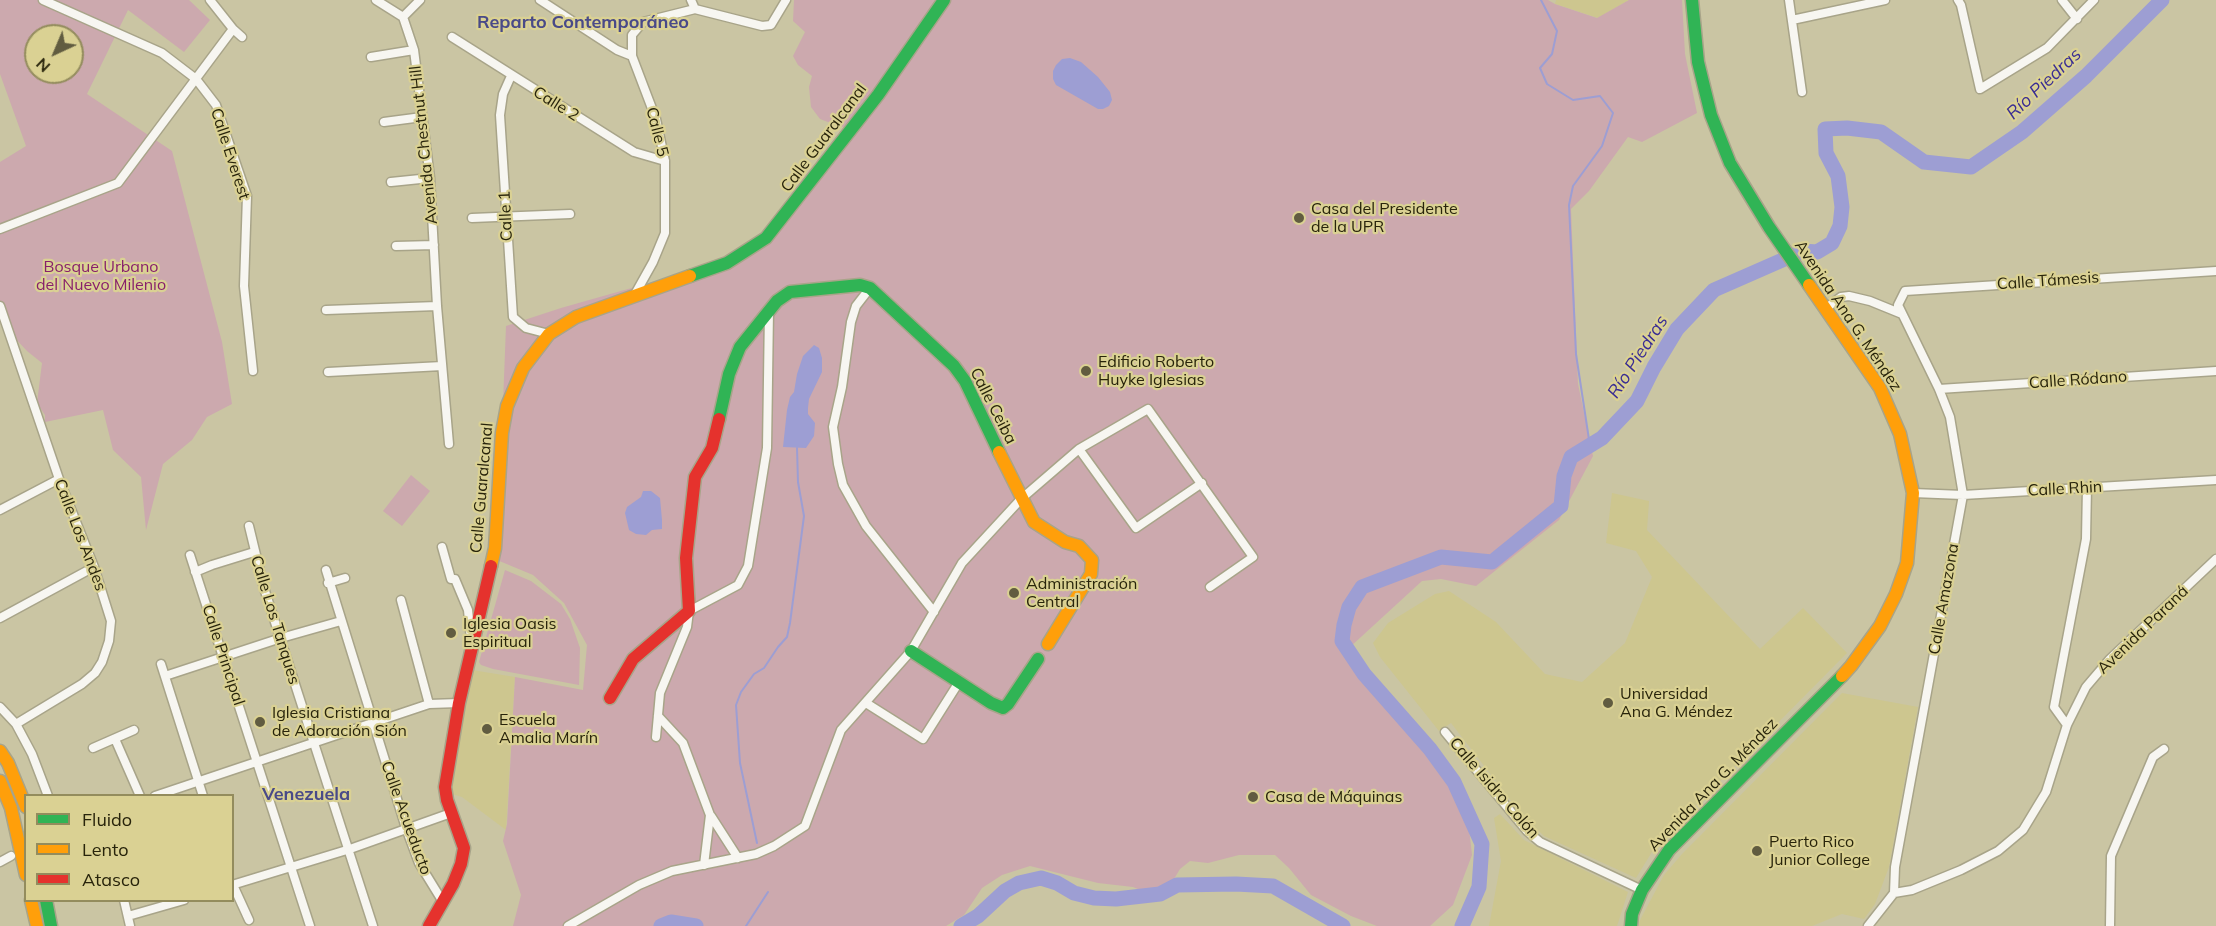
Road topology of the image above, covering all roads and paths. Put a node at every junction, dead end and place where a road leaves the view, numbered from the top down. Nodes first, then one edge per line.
1 (43, 0) edge
2 (210, 0) edge
3 (376, 0) edge
4 (420, 0) edge
5 (540, 0) edge
6 (691, 0) edge
7 (786, 0) edge
8 (944, 0) edge
9 (1692, 0) edge
10 (1789, 0) edge
11 (1885, 0) edge
12 (1958, 0) edge
13 (2062, 0) edge
14 (2094, 0) edge
15 (695, 9) junction
16 (403, 17) junction
17 (2077, 19) junction
18 (1792, 20) junction
19 (233, 29) junction
20 (242, 37) dead end
21 (452, 37) dead end
22 (414, 50) junction
23 (632, 56) junction
24 (371, 57) dead end
25 (511, 76) junction
26 (196, 80) junction
27 (1802, 92) dead end
28 (422, 117) junction
29 (384, 122) dead end
30 (665, 161) junction
31 (430, 178) junction
32 (391, 182) dead end
33 (570, 214) dead end
34 (472, 218) dead end
35 (506, 218) junction
36 (0, 230) edge
37 (434, 245) junction
38 (396, 246) dead end
39 (2216, 271) edge
40 (870, 288) junction
41 (634, 296) junction
42 (0, 306) edge
43 (437, 306) junction
44 (1825, 309) junction
45 (326, 310) dead end
46 (769, 311) junction
47 (1902, 314) junction
48 (549, 334) junction
49 (442, 366) junction
50 (253, 371) dead end
51 (2216, 371) edge
52 (328, 372) dead end
53 (1939, 389) junction
54 (449, 444) dead end
55 (1078, 449) junction
56 (59, 479) junction
57 (2216, 480) edge
58 (1202, 483) junction
59 (2087, 487) junction
60 (1914, 493) junction
61 (1963, 495) junction
62 (1021, 499) junction
63 (0, 510) edge
64 (249, 526) dead end
65 (442, 547) dead end
66 (254, 552) junction
67 (190, 555) dead end
68 (2216, 559) edge
69 (94, 567) junction
70 (326, 570) dead end
71 (195, 573) junction
72 (345, 578) dead end
73 (328, 583) junction
74 (1210, 587) dead end
75 (401, 600) dead end
76 (689, 610) junction
77 (934, 612) junction
78 (0, 618) edge
79 (340, 621) junction
80 (281, 638) junction
81 (1048, 644) dead end
82 (471, 650) junction
83 (911, 651) junction
84 (224, 656) junction
85 (1038, 659) dead end
86 (161, 664) dead end
87 (165, 676) junction
88 (959, 682) junction
89 (610, 698) dead end
90 (459, 703) junction
91 (866, 703) junction
92 (429, 704) junction
93 (0, 708) edge
94 (658, 716) junction
95 (373, 722) junction
96 (16, 724) junction
97 (2067, 725) junction
98 (134, 730) dead end
99 (1445, 732) dead end
100 (656, 736) dead end
101 (115, 739) junction
102 (313, 742) junction
103 (93, 748) dead end
104 (2164, 749) dead end
105 (0, 751) edge
106 (257, 760) junction
107 (198, 780) junction
108 (0, 781) edge
109 (48, 794) edge
110 (140, 794) edge
111 (158, 794) edge
112 (202, 794) edge
113 (24, 802) edge
114 (451, 813) junction
115 (710, 815) junction
116 (406, 828) junction
117 (350, 849) junction
118 (11, 856) dead end
119 (738, 858) junction
120 (0, 862) edge
121 (704, 865) junction
122 (24, 866) edge
123 (290, 867) junction
124 (234, 884) edge
125 (234, 889) edge
126 (1642, 890) junction
127 (1894, 893) junction
128 (439, 898) junction
129 (32, 902) edge
130 (46, 902) edge
131 (124, 902) edge
132 (176, 902) edge
133 (128, 916) junction
134 (249, 920) dead end
135 (1632, 920) edge
136 (372, 922) edge
137 (43, 925) edge
138 (130, 926) edge
139 (310, 926) edge
140 (429, 926) edge
141 (568, 926) edge
142 (1624, 926) edge
143 (1868, 926) edge
144 (2110, 926) edge

1 - 26 street, Calle Everest
2 - 19 street
3 - 16 street
4 - 16 street
5 - 23 street
6 - 15 street
7 - 15 street
8 - 41 main road, Calle Guaralcanal
9 - 44 main road, Avenida Ana G. Méndez
10 - 18 street
11 - 18 street
12 - 17 street
13 - 17 street
14 - 17 street
15 - 23 street
16 - 22 street, Avenida Chestnut Hill
18 - 27 street
19 - 20 street
19 - 26 street
21 - 25 street, Calle 2
22 - 24 street
22 - 28 street, Avenida Chestnut Hill
23 - 30 street, Calle 5
25 - 30 street, Calle 2
25 - 35 street, Calle 1
26 - 36 street
26 - 50 street, Calle Everest
28 - 29 street
28 - 31 street, Avenida Chestnut Hill
30 - 41 street, Calle 5
31 - 32 street
31 - 37 street, Avenida Chestnut Hill
33 - 35 street
34 - 35 street
35 - 48 street, Calle 1
37 - 38 street
37 - 43 street, Avenida Chestnut Hill
39 - 47 street, Calle Támesis
40 - 46 main road
40 - 62 main road, Calle Ceiba
40 - 77 street
41 - 48 main road, Calle Guaralcanal
42 - 56 street, Calle Los Andes
43 - 45 street
43 - 49 street, Avenida Chestnut Hill
44 - 47 street
44 - 60 main road, Avenida Ana G. Méndez
46 - 76 main road
46 - 76 street
47 - 53 street, Calle Amazona
48 - 82 main road, Calle Guaralcanal
49 - 52 street
49 - 54 street, Avenida Chestnut Hill
51 - 53 street, Calle Ródano
53 - 61 street, Calle Amazona
55 - 58 street
55 - 58 street
55 - 62 street
56 - 63 street
56 - 69 street, Calle Los Andes
57 - 59 street, Calle Rhin
58 - 74 street
59 - 61 street, Calle Rhin
59 - 97 street
60 - 61 street, Calle Rhin
60 - 126 main road, Avenida Ana G. Méndez
61 - 127 street, Calle Amazona
62 - 77 street
62 - 81 main road, Calle Ceiba
64 - 66 street, Calle Los Tanques
65 - 82 street
66 - 71 street
66 - 80 street, Calle Los Tanques
67 - 71 street, Calle Principal
68 - 97 street, Avenida Paraná
69 - 78 street
69 - 96 street, Calle Los Andes
70 - 73 street, Calle Acueducto
71 - 84 street, Calle Principal
72 - 73 street
73 - 79 street, Calle Acueducto
75 - 92 street
76 - 89 main road
76 - 94 street
77 - 83 street
79 - 80 street
79 - 95 street, Calle Acueducto
80 - 84 street
80 - 102 street, Calle Los Tanques
82 - 90 main road, Calle Guaralcanal
83 - 88 main road
83 - 91 street
84 - 87 street
84 - 106 street, Calle Principal
85 - 88 main road
86 - 87 street
87 - 107 street
88 - 91 street
90 - 92 street
90 - 114 main road, Calle Guaralcanal
91 - 119 street
92 - 95 street
93 - 96 street
94 - 100 street
94 - 115 street
95 - 102 street
95 - 116 street, Calle Acueducto
96 - 109 street
97 - 127 street, Avenida Paraná
98 - 101 street
99 - 126 street, Calle Isidro Colón
101 - 103 street
101 - 110 street
102 - 106 street
102 - 117 street, Calle Los Tanques
104 - 144 street
105 - 113 main road
106 - 107 street
106 - 123 street, Calle Principal
107 - 111 street
107 - 112 street
108 - 122 main road
114 - 116 street
114 - 128 main road, Calle Guaralcanal
115 - 119 street
115 - 121 street
116 - 117 street
116 - 128 street, Calle Acueducto
117 - 123 street
117 - 136 street, Calle Los Tanques
118 - 120 street
119 - 121 street
121 - 141 street
123 - 124 street
123 - 139 street, Calle Principal
125 - 134 street
126 - 135 main road, Avenida Ana G. Méndez
127 - 143 street
128 - 140 main road, Calle Guaralcanal
129 - 137 main road
130 - 137 main road
131 - 133 street
132 - 133 street
133 - 138 street
135 - 142 main road, Avenida Ana G. Méndez

